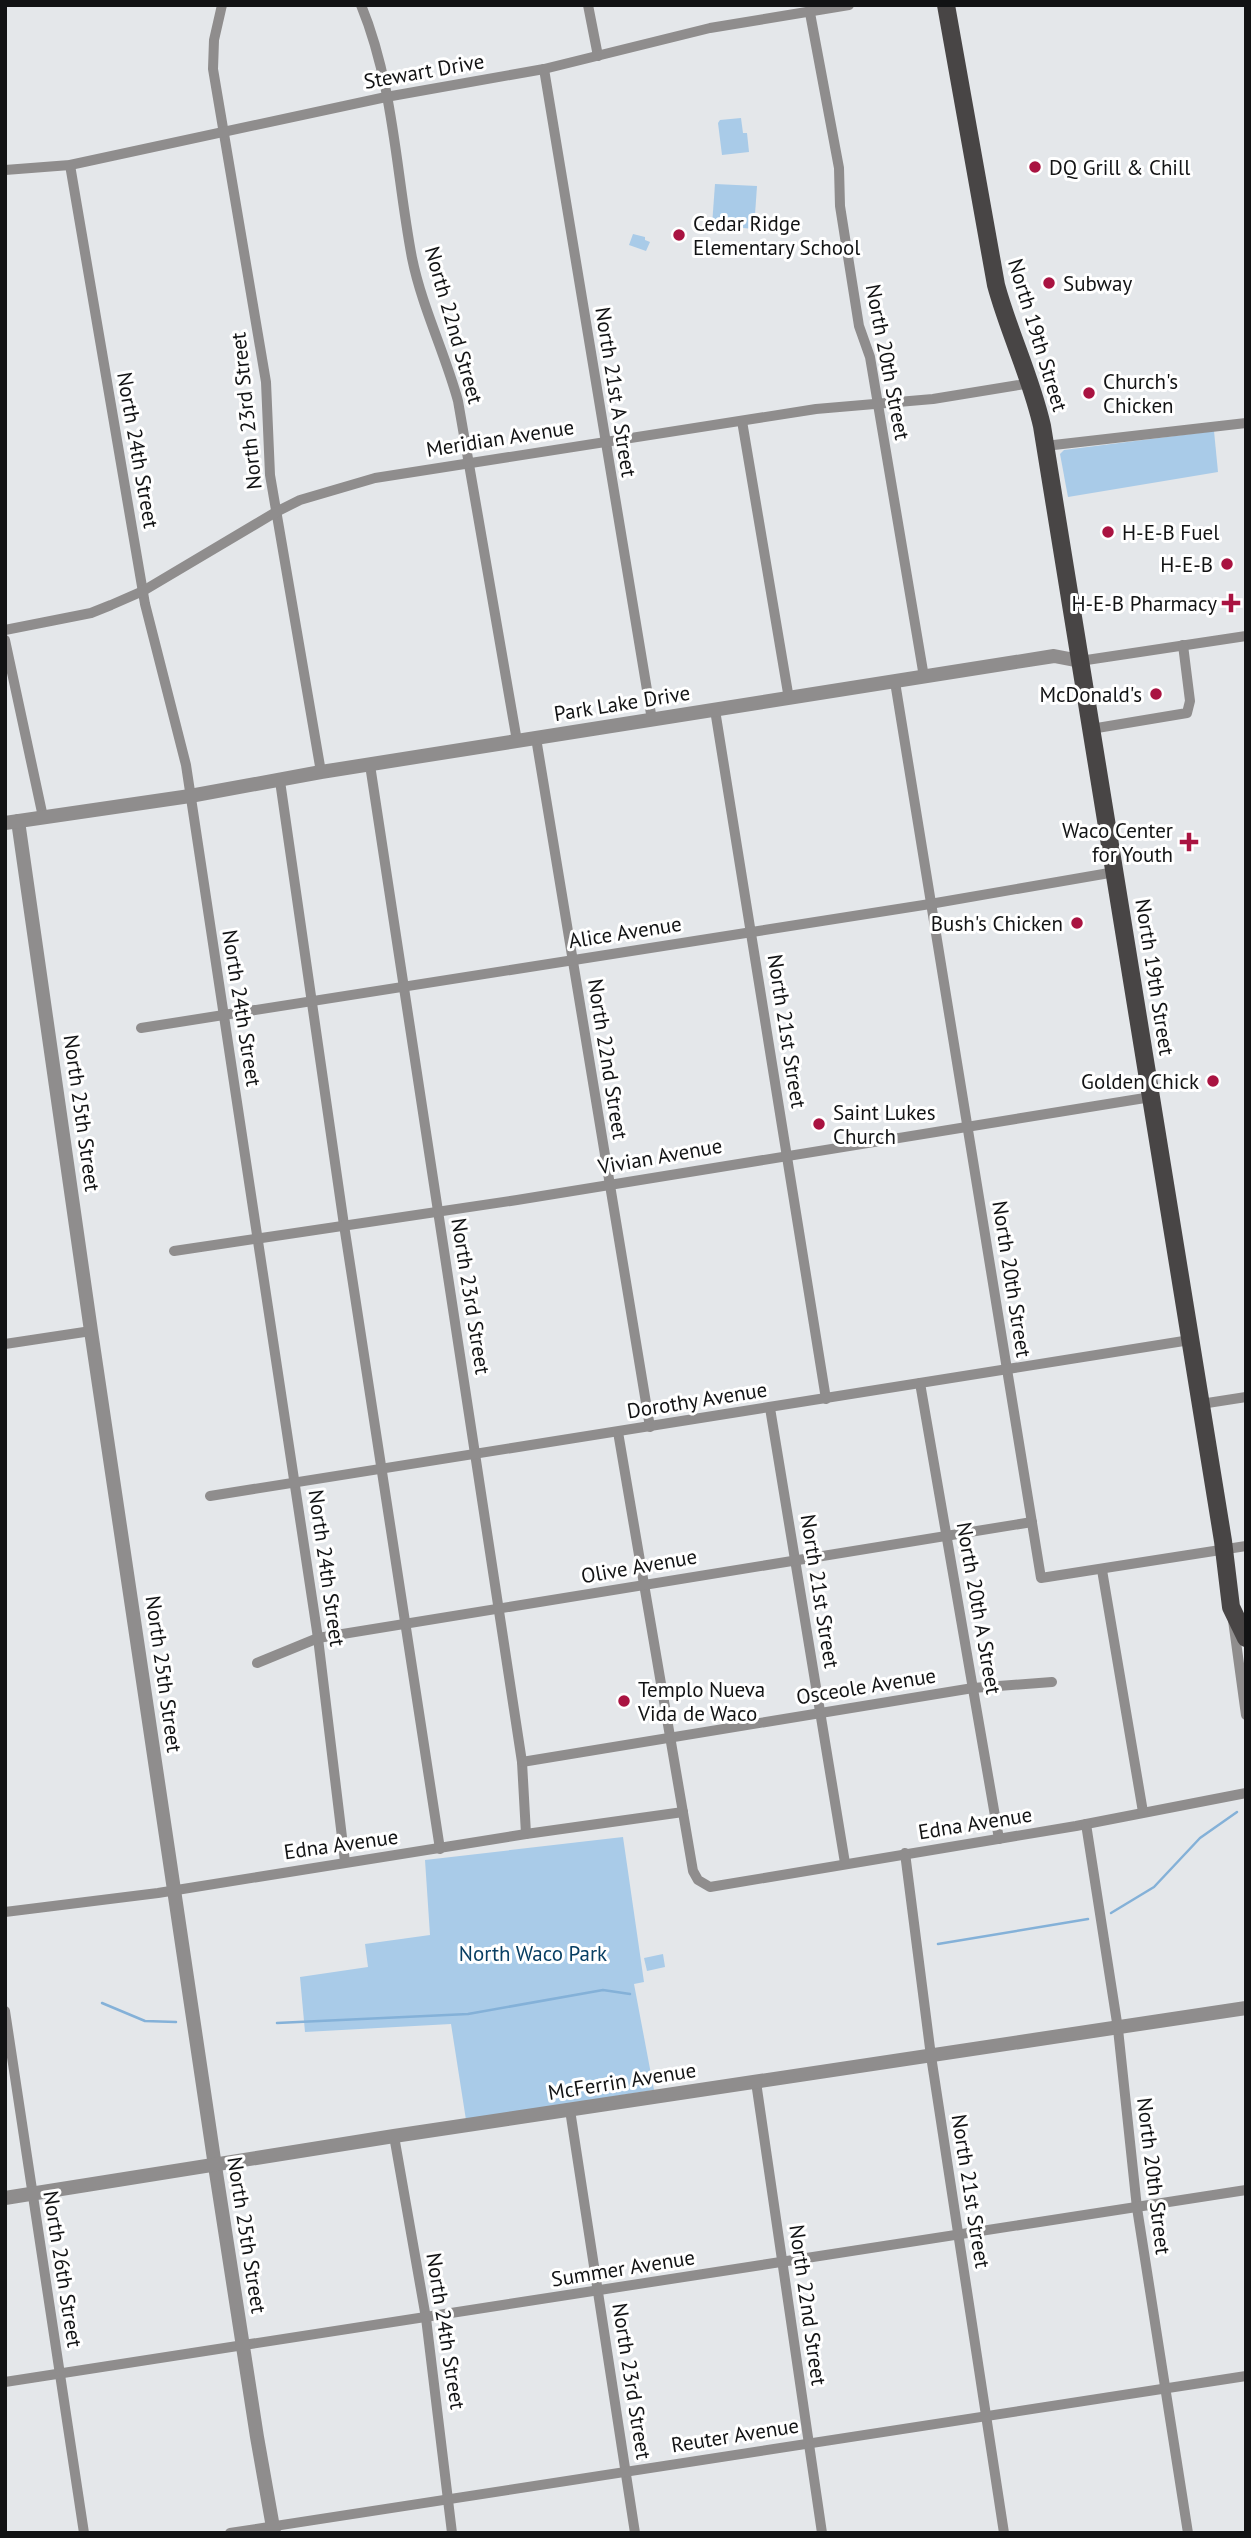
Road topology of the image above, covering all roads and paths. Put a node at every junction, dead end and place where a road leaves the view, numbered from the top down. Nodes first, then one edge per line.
1 (222, 5) edge
2 (361, 5) edge
3 (588, 5) edge
4 (849, 5) edge
5 (946, 5) edge
6 (810, 13) junction
7 (598, 56) junction
8 (544, 69) junction
9 (386, 97) junction
10 (225, 131) junction
11 (69, 165) junction
12 (5, 170) edge
13 (1031, 383) junction
14 (878, 402) junction
15 (742, 421) junction
16 (1246, 423) edge
17 (604, 441) junction
18 (1045, 446) junction
19 (468, 462) junction
20 (276, 512) junction
21 (143, 591) junction
22 (5, 630) edge
23 (1246, 636) edge
24 (5, 640) edge
25 (1183, 645) junction
26 (1080, 661) junction
27 (924, 677) junction
28 (895, 682) junction
29 (789, 699) junction
30 (715, 710) junction
31 (652, 720) junction
32 (1091, 729) junction
33 (536, 738) junction
34 (517, 741) junction
35 (370, 765) junction
36 (321, 772) junction
37 (280, 780) junction
38 (190, 796) junction
39 (43, 817) junction
40 (12, 822) edge
41 (1115, 872) junction
42 (930, 904) junction
43 (752, 932) junction
44 (572, 960) junction
45 (404, 986) junction
46 (311, 1001) junction
47 (224, 1015) junction
48 (141, 1028) dead end
49 (1151, 1097) junction
50 (968, 1127) junction
51 (787, 1155) junction
52 (609, 1184) junction
53 (438, 1212) junction
54 (344, 1225) junction
55 (258, 1238) junction
56 (174, 1251) dead end
57 (91, 1331) junction
58 (1190, 1340) junction
59 (5, 1344) edge
60 (1007, 1369) junction
61 (920, 1383) junction
62 (1246, 1397) edge
63 (826, 1399) junction
64 (1200, 1404) junction
65 (770, 1408) junction
66 (650, 1427) junction
67 (618, 1432) junction
68 (475, 1455) junction
69 (381, 1469) junction
70 (295, 1482) junction
71 (210, 1496) dead end
72 (1031, 1522) junction
73 (947, 1534) junction
74 (1246, 1546) edge
75 (1224, 1550) junction
76 (796, 1559) junction
77 (1102, 1570) junction
78 (643, 1584) junction
79 (1231, 1607) junction
80 (499, 1609) junction
81 (405, 1624) junction
82 (318, 1638) junction
83 (1246, 1638) edge
84 (257, 1663) dead end
85 (1052, 1682) dead end
86 (973, 1688) junction
87 (1246, 1710) edge
88 (821, 1713) junction
89 (670, 1738) junction
90 (522, 1762) junction
91 (1246, 1793) edge
92 (683, 1812) junction
93 (1143, 1812) junction
94 (1086, 1824) junction
95 (526, 1834) junction
96 (999, 1839) junction
97 (440, 1849) junction
98 (905, 1853) junction
99 (345, 1862) junction
100 (845, 1863) junction
101 (174, 1890) junction
102 (5, 1912) edge
103 (1246, 2008) edge
104 (5, 2013) edge
105 (1118, 2029) junction
106 (931, 2056) junction
107 (756, 2082) junction
108 (570, 2110) junction
109 (394, 2136) junction
110 (215, 2166) junction
111 (1246, 2190) edge
112 (32, 2194) junction
113 (5, 2198) edge
114 (1137, 2208) junction
115 (958, 2235) junction
116 (782, 2264) junction
117 (599, 2291) junction
118 (426, 2318) junction
119 (243, 2347) junction
120 (60, 2373) junction
121 (1246, 2376) edge
122 (5, 2382) edge
123 (1166, 2389) junction
124 (986, 2416) junction
125 (809, 2443) junction
126 (626, 2472) junction
127 (447, 2499) junction
128 (274, 2529) edge
129 (84, 2533) edge
130 (230, 2533) edge
131 (452, 2533) edge
132 (635, 2533) edge
133 (822, 2533) edge
134 (1004, 2533) edge
135 (1188, 2533) edge

1 - 10 street, North 23rd Street
2 - 9 street, North 22nd Street
3 - 7 street
4 - 6 street, Stewart Drive
5 - 13 main road, North 19th Street
6 - 7 street, Stewart Drive
6 - 14 street, North 20th Street
7 - 8 street, Stewart Drive
8 - 9 street, Stewart Drive
8 - 17 street, North 21st A Street
9 - 10 street, Stewart Drive
9 - 19 street, North 22nd Street
10 - 11 street, Stewart Drive
10 - 20 street, North 23rd Street
11 - 12 street, Stewart Drive
11 - 21 street, North 24th Street
13 - 14 street, Meridian Avenue
13 - 18 main road, North 19th Street
14 - 15 street, Meridian Avenue
14 - 27 street, North 20th Street
15 - 17 street, Meridian Avenue
15 - 29 street
16 - 18 street
17 - 19 street, Meridian Avenue
17 - 31 street, North 21st A Street
18 - 26 main road, North 19th Street
19 - 20 street, Meridian Avenue
19 - 34 street, North 22nd Street
20 - 21 street, Meridian Avenue
20 - 36 street, North 23rd Street
21 - 22 street, Meridian Avenue
21 - 38 street, North 24th Street
23 - 25 street, Park Lake Drive
24 - 39 street
25 - 26 street, Park Lake Drive
25 - 32 street
26 - 27 street, Park Lake Drive
26 - 32 main road, North 19th Street
27 - 28 street, Park Lake Drive
28 - 29 street, Park Lake Drive
28 - 42 street, North 20th Street
29 - 30 street, Park Lake Drive
30 - 31 street, Park Lake Drive
30 - 43 street, North 21st Street
31 - 33 street, Park Lake Drive
32 - 41 main road, North 19th Street
33 - 34 street, Park Lake Drive
33 - 44 street, North 22nd Street
34 - 35 street, Park Lake Drive
35 - 36 street, Park Lake Drive
35 - 45 street, North 23rd Street
36 - 37 street, Park Lake Drive
37 - 38 street, Park Lake Drive
37 - 46 street
38 - 39 street, Park Lake Drive
38 - 47 street, North 24th Street
39 - 40 street, Park Lake Drive
40 - 57 street, North 25th Street
41 - 42 street, Alice Avenue
41 - 49 main road, North 19th Street
42 - 43 street, Alice Avenue
42 - 50 street, North 20th Street
43 - 44 street, Alice Avenue
43 - 51 street, North 21st Street
44 - 45 street, Alice Avenue
44 - 52 street, North 22nd Street
45 - 46 street, Alice Avenue
45 - 53 street, North 23rd Street
46 - 47 street, Alice Avenue
46 - 54 street
47 - 48 street, Alice Avenue
47 - 55 street, North 24th Street
49 - 50 street, Vivian Avenue
49 - 58 main road, North 19th Street
50 - 51 street, Vivian Avenue
50 - 60 street, North 20th Street
51 - 52 street, Vivian Avenue
51 - 63 street, North 21st Street
52 - 53 street, Vivian Avenue
52 - 66 street, North 22nd Street
53 - 54 street, Vivian Avenue
53 - 68 street, North 23rd Street
54 - 55 street, Vivian Avenue
54 - 69 street
55 - 56 street, Vivian Avenue
55 - 70 street, North 24th Street
57 - 59 street
57 - 101 street, North 25th Street
58 - 60 street, Dorothy Avenue
58 - 64 main road, North 19th Street
60 - 61 street, Dorothy Avenue
60 - 72 street, North 20th Street
61 - 63 street, Dorothy Avenue
61 - 73 street, North 20th A Street
62 - 64 street
63 - 65 street, Dorothy Avenue
64 - 75 main road, North 19th Street
65 - 66 street, Dorothy Avenue
65 - 76 street, North 21st Street
66 - 67 street, Dorothy Avenue
67 - 68 street, Dorothy Avenue
67 - 78 street
68 - 69 street, Dorothy Avenue
68 - 80 street, North 23rd Street
69 - 70 street, Dorothy Avenue
69 - 81 street
70 - 71 street, Dorothy Avenue
70 - 82 street, North 24th Street
72 - 73 street, Olive Avenue
72 - 77 street, North 20th Street
73 - 76 street, Olive Avenue
73 - 86 street, North 20th A Street
74 - 75 street
75 - 77 street
75 - 79 main road, North 19th Street
76 - 78 street, Olive Avenue
76 - 88 street, North 21st Street
77 - 93 street
78 - 80 street, Olive Avenue
78 - 89 street
79 - 83 main road
79 - 87 street, North 19th Street
80 - 81 street, Olive Avenue
80 - 90 street, North 23rd Street
81 - 82 street, Olive Avenue
81 - 97 street
82 - 84 street, Olive Avenue
82 - 99 street, North 24th Street
85 - 86 street, Osceole Avenue
86 - 88 street, Osceole Avenue
86 - 96 street, North 20th A Street
88 - 89 street, Osceole Avenue
88 - 100 street, North 21st Street
89 - 90 street, Osceole Avenue
89 - 92 street
90 - 95 street, North 23rd Street
91 - 93 street, Edna Avenue
92 - 95 street, Edna Avenue
92 - 100 street, Edna Avenue
93 - 94 street, Edna Avenue
94 - 96 street, Edna Avenue
94 - 105 street, North 20th Street
95 - 97 street, Edna Avenue
96 - 98 street, Edna Avenue
97 - 99 street, Edna Avenue
98 - 100 street, Edna Avenue
98 - 106 street, North 21st Street
99 - 101 street, Edna Avenue
101 - 102 street, Edna Avenue
101 - 110 street, North 25th Street
103 - 105 street, McFerrin Avenue
104 - 112 street, North 26th Street
105 - 106 street, McFerrin Avenue
105 - 114 street, North 20th Street
106 - 107 street, McFerrin Avenue
106 - 115 street, North 21st Street
107 - 108 street, McFerrin Avenue
107 - 116 street, North 22nd Street
108 - 109 street, McFerrin Avenue
108 - 117 street, North 23rd Street
109 - 110 street, McFerrin Avenue
109 - 118 street, North 24th Street
110 - 112 street, McFerrin Avenue
110 - 119 street, North 25th Street
111 - 114 street, Summer Avenue
112 - 113 street, McFerrin Avenue
112 - 120 street, North 26th Street
114 - 115 street, Summer Avenue
114 - 123 street, North 20th Street
115 - 116 street, Summer Avenue
115 - 124 street, North 21st Street
116 - 117 street, Summer Avenue
116 - 125 street, North 22nd Street
117 - 118 street, Summer Avenue
117 - 126 street, North 23rd Street
118 - 119 street, Summer Avenue
118 - 127 street, North 24th Street
119 - 120 street, Summer Avenue
119 - 128 street, North 25th Street
120 - 122 street, Summer Avenue
120 - 129 street, North 26th Street
121 - 123 street, Reuter Avenue
123 - 124 street, Reuter Avenue
123 - 135 street, North 20th Street
124 - 125 street, Reuter Avenue
124 - 134 street, North 21st Street
125 - 126 street, Reuter Avenue
125 - 133 street, North 22nd Street
126 - 127 street, Reuter Avenue
126 - 132 street, North 23rd Street
127 - 128 street, Reuter Avenue
127 - 131 street, North 24th Street
128 - 130 street, Reuter Avenue

